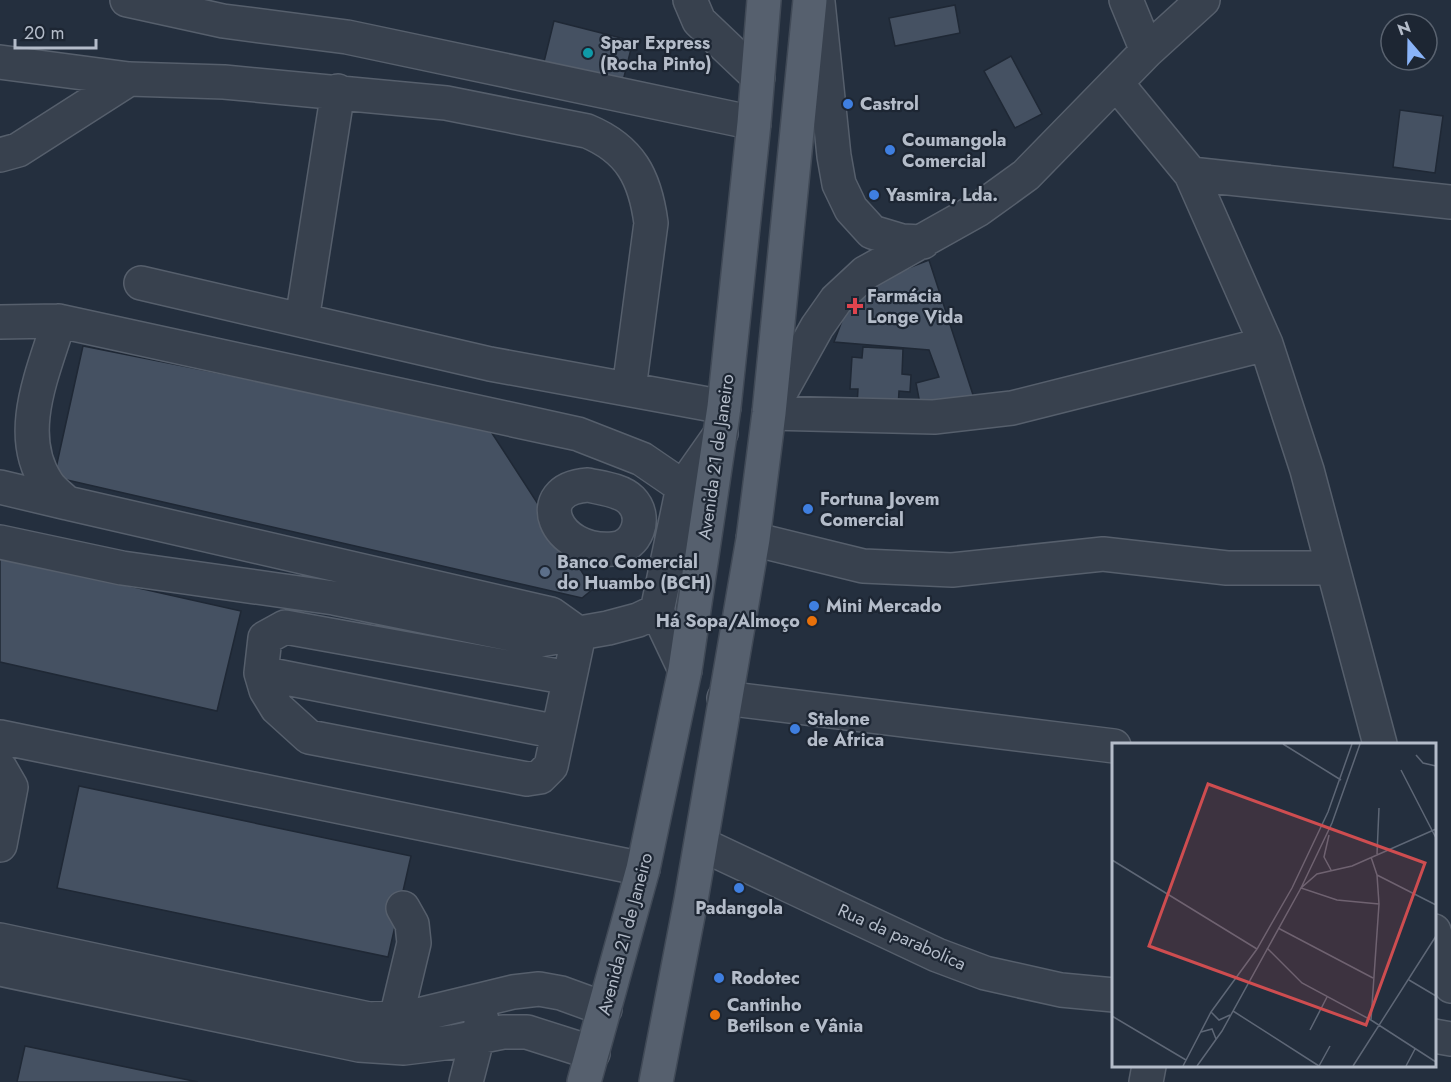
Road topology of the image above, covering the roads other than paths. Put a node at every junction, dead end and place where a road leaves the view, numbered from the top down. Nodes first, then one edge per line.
1 (127, 0) edge
2 (667, 0) edge
3 (764, 0) edge
4 (810, 0) edge
5 (817, 0) edge
6 (1126, 0) edge
7 (1203, 0) edge
8 (694, 10) edge
9 (1147, 51) junction
10 (0, 62) edge
11 (758, 77) junction
12 (129, 79) junction
13 (1117, 84) junction
14 (338, 91) junction
15 (754, 123) junction
16 (0, 155) edge
17 (1191, 174) junction
18 (1451, 202) edge
19 (923, 242) junction
20 (141, 283) dead end
21 (302, 320) junction
22 (59, 321) junction
23 (0, 322) edge
24 (1266, 344) junction
25 (629, 389) junction
26 (769, 413) junction
27 (723, 420) junction
28 (0, 487) edge
29 (683, 487) junction
30 (67, 503) junction
31 (639, 526) dead end
32 (673, 533) junction
33 (753, 539) junction
34 (0, 542) edge
35 (1332, 568) junction
36 (657, 611) junction
37 (579, 634) junction
38 (685, 670) junction
39 (261, 673) junction
40 (569, 678) junction
41 (724, 698) junction
42 (558, 732) junction
43 (0, 737) edge
44 (1380, 743) edge
45 (1112, 746) edge
46 (0, 768) edge
47 (700, 844) junction
48 (0, 845) edge
49 (643, 869) junction
50 (403, 908) dead end
51 (1436, 937) edge
52 (0, 940) edge
53 (0, 969) edge
54 (1451, 986) edge
55 (1112, 995) edge
56 (485, 999) junction
57 (605, 1009) junction
58 (396, 1018) junction
59 (1436, 1036) edge
60 (480, 1037) junction
61 (1451, 1039) edge
62 (1149, 1067) edge
63 (589, 1068) edge
64 (466, 1082) edge
65 (656, 1082) edge
66 (1146, 1082) edge

1 - 15 street
2 - 8 street
3 - 11 main road, Avenida 21 de Janeiro
4 - 26 main road
5 - 19 street
6 - 9 street
7 - 9 street
8 - 11 street
9 - 13 street
10 - 12 street
11 - 15 main road, Avenida 21 de Janeiro
12 - 14 street
12 - 16 street
13 - 17 street
13 - 19 street
14 - 21 street
14 - 25 street
15 - 27 main road, Avenida 21 de Janeiro
17 - 18 street
17 - 24 street
19 - 26 street
20 - 21 street
21 - 25 street
22 - 23 street
22 - 29 street
22 - 30 street
24 - 26 street
24 - 35 street
25 - 27 street
26 - 33 main road
27 - 29 street
27 - 38 main road, Avenida 21 de Janeiro
28 - 30 street
29 - 32 street
30 - 37 street
31 - 32 street
32 - 36 street
33 - 35 street
33 - 41 main road
34 - 37 street
35 - 44 street
36 - 37 street
36 - 38 street
37 - 40 street
38 - 49 main road, Avenida 21 de Janeiro
39 - 40 street
39 - 42 street
39 - 42 street
40 - 42 street
41 - 45 street
41 - 47 main road
43 - 49 street
46 - 48 street
47 - 55 street, Rua da parabolica
47 - 65 main road
49 - 57 main road, Avenida 21 de Janeiro
50 - 58 street
51 - 54 street
52 - 58 street
53 - 60 street
56 - 57 street
56 - 58 street
56 - 60 street
57 - 63 main road, Avenida 21 de Janeiro
59 - 61 street
60 - 63 street
60 - 64 street
62 - 66 street

